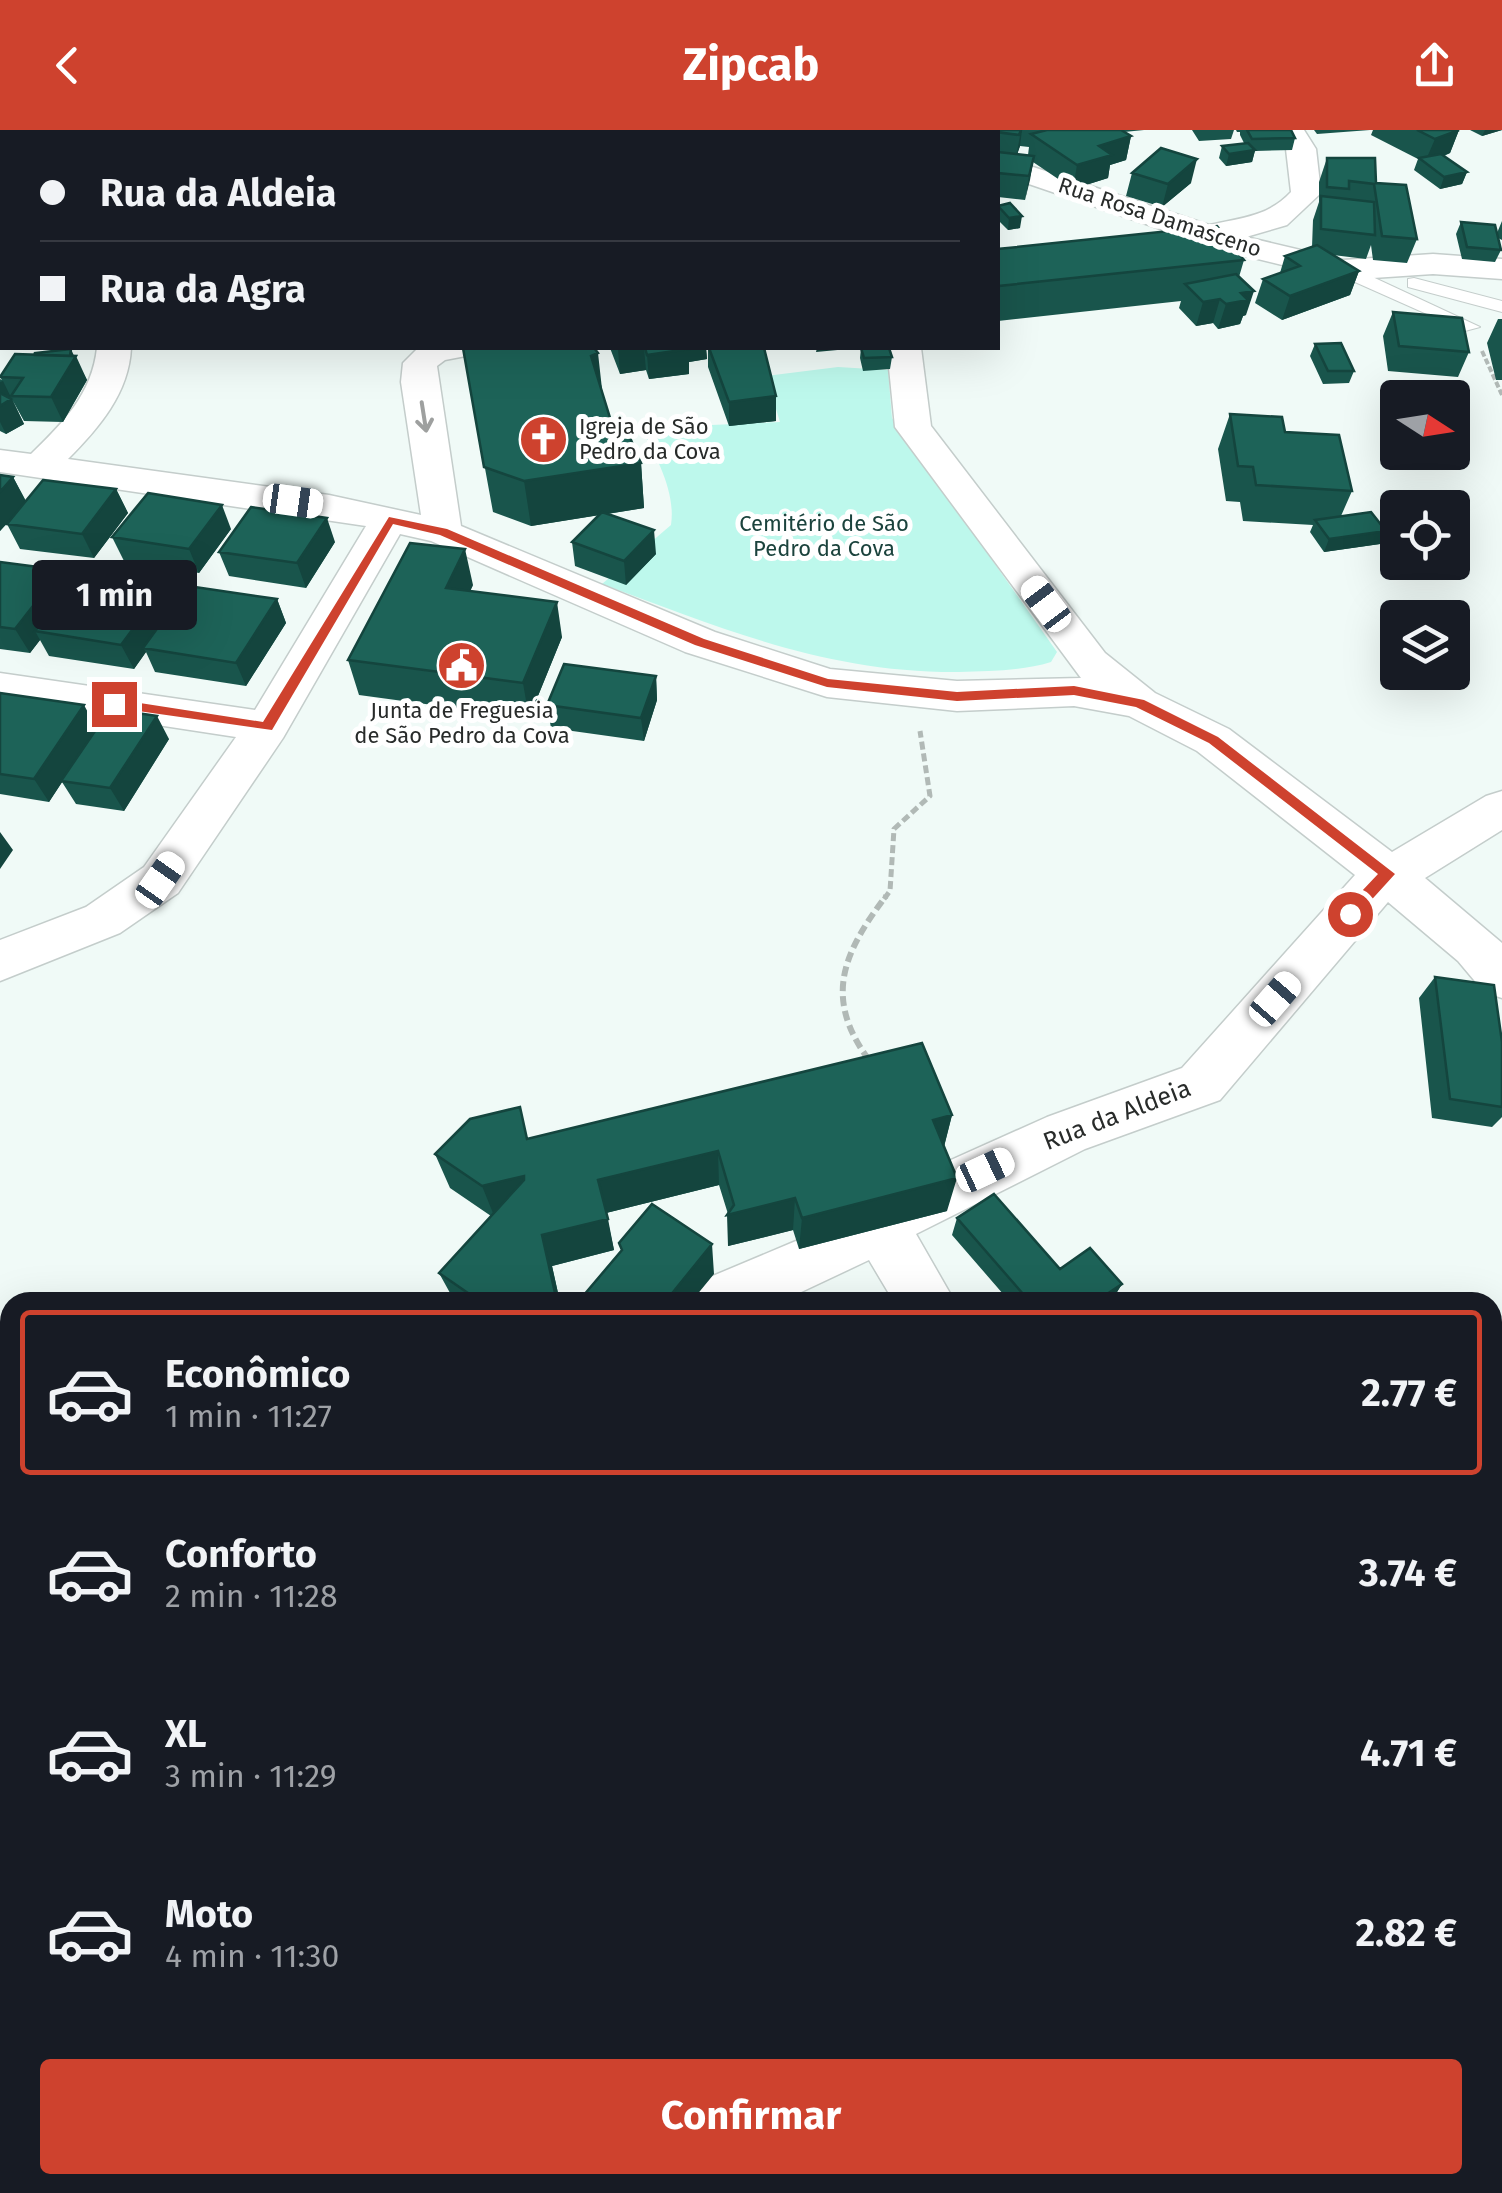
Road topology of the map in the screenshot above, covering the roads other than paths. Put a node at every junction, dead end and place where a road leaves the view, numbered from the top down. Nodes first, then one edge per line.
1 (1290, 130) edge
2 (1000, 171) edge
3 (1292, 213) junction
4 (1222, 239) junction
5 (1151, 248) edge
6 (1391, 267) junction
7 (1502, 269) edge
8 (1343, 270) junction
9 (1502, 307) edge
10 (1471, 327) road end
11 (114, 350) edge
12 (442, 350) edge
13 (904, 350) edge
14 (0, 461) edge
15 (41, 465) junction
16 (389, 520) junction
17 (443, 532) junction
18 (0, 686) edge
19 (1140, 703) junction
20 (267, 727) junction
21 (1502, 808) edge
22 (1388, 874) junction
23 (0, 961) edge
24 (1502, 978) edge
25 (879, 1225) junction
26 (740, 1292) edge
27 (920, 1292) edge

1 - 3 street
2 - 4 street, Rua Rosa Damasceno
3 - 4 street
3 - 8 street
4 - 5 street
4 - 8 street, Rua Rosa Damasceno
6 - 7 street, Rua Rosa Damasceno
6 - 8 street, Rua Rosa Damasceno
6 - 9 lane
8 - 10 lane
11 - 15 street
12 -> 17 street
13 - 19 street
14 - 15 street
15 - 16 street
16 - 17 street
16 - 20 street
17 - 19 street
18 - 20 street
19 - 22 street
20 - 23 street
21 - 22 street, Rua da Aldeia
22 - 24 street
22 - 25 street, Rua da Aldeia
25 - 26 street, Rua da Aldeia
25 - 27 street

